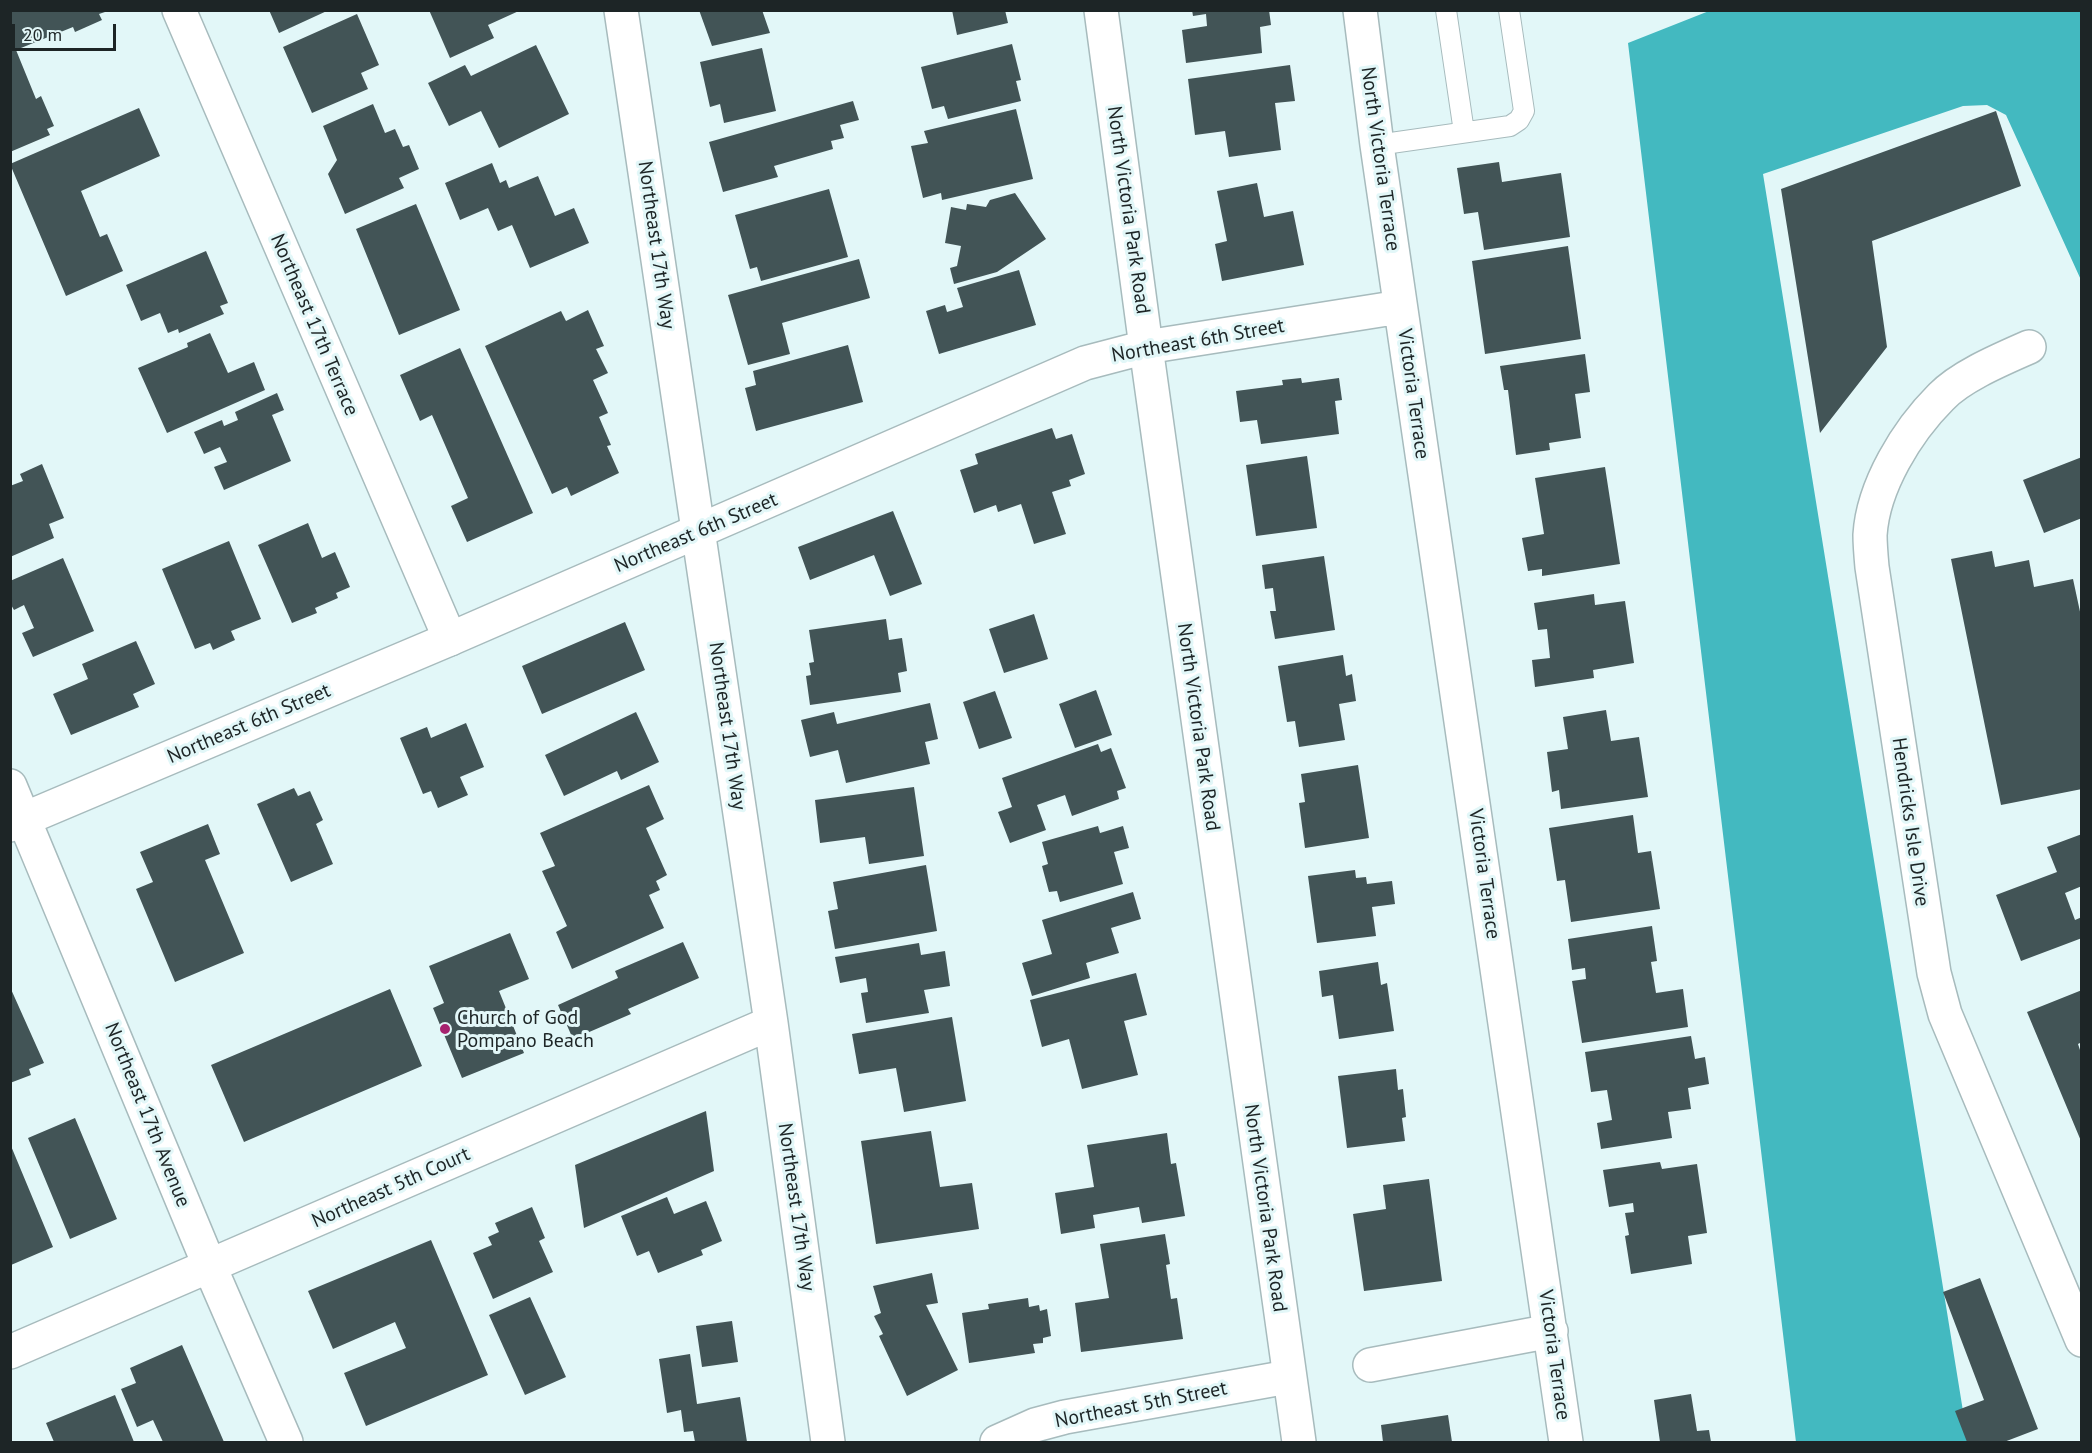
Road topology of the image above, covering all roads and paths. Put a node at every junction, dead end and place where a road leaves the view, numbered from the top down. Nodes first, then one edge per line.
1 (178, 10) edge
2 (621, 10) edge
3 (1101, 10) edge
4 (1360, 10) edge
5 (1446, 10) edge
6 (1509, 10) edge
7 (1464, 132) junction
8 (1377, 145) junction
9 (1400, 307) junction
10 (1146, 347) junction
11 (2029, 347) dead end
12 (698, 532) junction
13 (450, 639) junction
14 (10, 786) edge
15 (17, 822) edge
16 (771, 1023) junction
17 (210, 1267) junction
18 (1551, 1331) junction
19 (2082, 1340) edge
20 (10, 1352) edge
21 (1370, 1365) dead end
22 (1288, 1377) junction
23 (286, 1443) edge
24 (828, 1443) edge
25 (997, 1443) edge
26 (1299, 1443) edge
27 (1566, 1443) edge

1 - 13 street, Northeast 17th Terrace
2 - 12 street, Northeast 17th Way
3 - 10 street, North Victoria Park Road
4 - 8 street, North Victoria Terrace
5 - 7 lane
6 - 7 lane
7 - 8 lane
8 - 9 street, North Victoria Terrace
9 - 10 street, Northeast 6th Street
9 - 18 street, Victoria Terrace
10 - 12 street, Northeast 6th Street
10 - 22 street, North Victoria Park Road
11 - 19 street, Hendricks Isle Drive
12 - 13 street, Northeast 6th Street
12 - 16 street, Northeast 17th Way
13 - 15 street, Northeast 6th Street
14 - 15 street, Northeast 17th Avenue
15 - 17 street, Northeast 17th Avenue
16 - 17 street, Northeast 5th Court
16 - 24 street, Northeast 17th Way
17 - 20 street, Northeast 5th Court
17 - 23 street, Northeast 17th Avenue
18 - 21 street
18 - 27 street, Victoria Terrace
22 - 25 street, Northeast 5th Street
22 - 26 street, North Victoria Park Road

